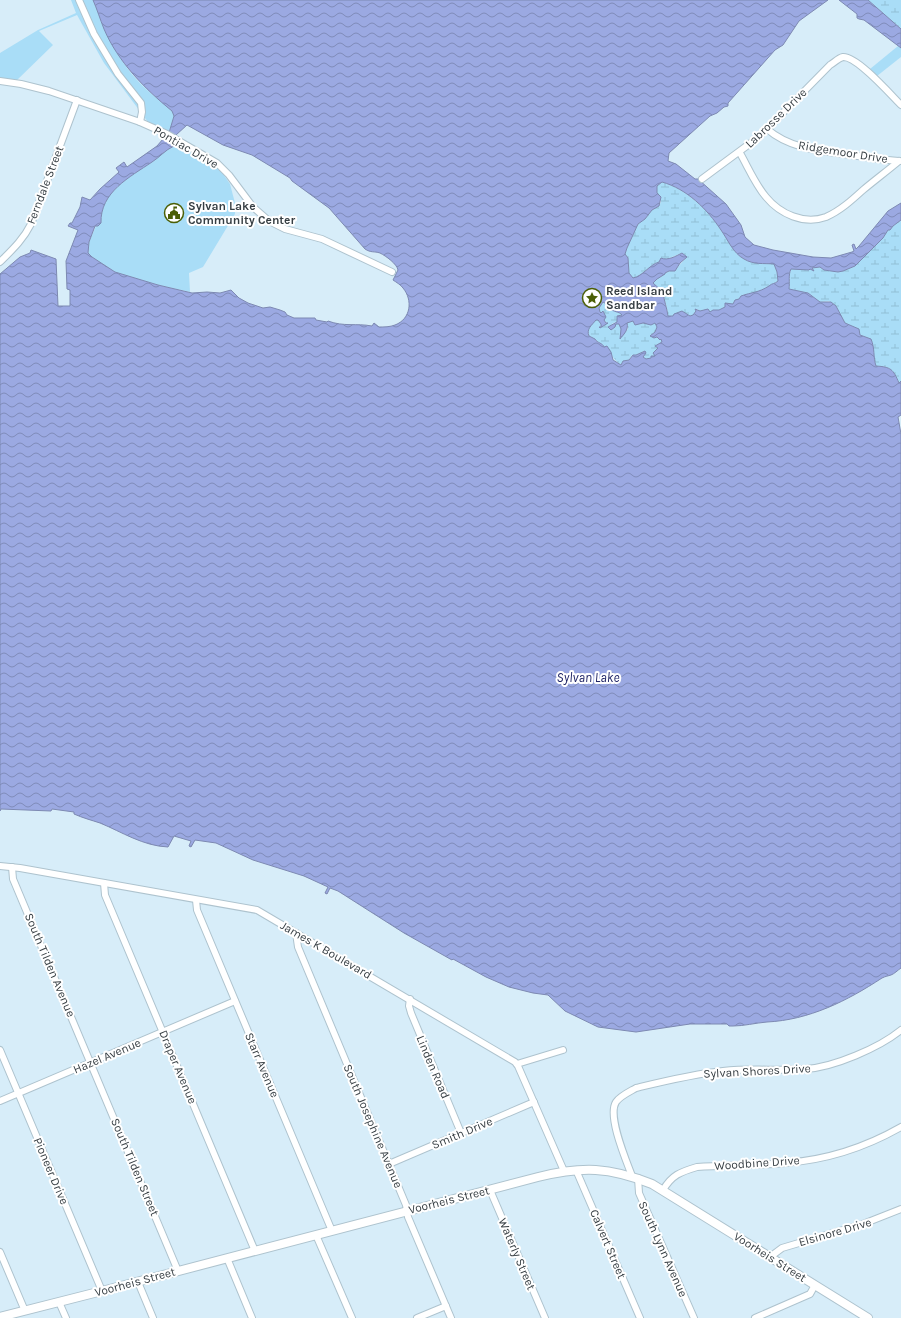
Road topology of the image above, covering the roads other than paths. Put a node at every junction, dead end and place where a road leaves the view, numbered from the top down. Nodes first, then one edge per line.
1 (79, 0) edge
2 (0, 81) edge
3 (76, 100) junction
4 (901, 105) edge
5 (140, 122) junction
6 (767, 129) junction
7 (740, 152) junction
8 (900, 161) edge
9 (702, 179) dead end
10 (0, 262) edge
11 (392, 272) dead end
12 (0, 866) edge
13 (12, 867) junction
14 (104, 883) junction
15 (196, 900) junction
16 (296, 933) junction
17 (410, 999) junction
18 (235, 1001) junction
19 (901, 1030) edge
20 (163, 1032) junction
21 (0, 1050) edge
22 (563, 1050) dead end
23 (91, 1062) junction
24 (517, 1064) junction
25 (18, 1093) junction
26 (0, 1101) edge
27 (534, 1102) junction
28 (901, 1127) edge
29 (461, 1133) junction
30 (389, 1164) junction
31 (576, 1170) junction
32 (564, 1171) junction
33 (635, 1177) junction
34 (490, 1190) junction
35 (663, 1190) junction
36 (901, 1209) edge
37 (407, 1211) junction
38 (332, 1231) junction
39 (316, 1235) junction
40 (255, 1251) junction
41 (0, 1252) edge
42 (226, 1258) junction
43 (770, 1258) junction
44 (178, 1271) junction
45 (138, 1282) junction
46 (815, 1285) junction
47 (102, 1291) junction
48 (59, 1302) junction
49 (446, 1306) junction
50 (25, 1311) junction
51 (0, 1317) edge
52 (66, 1318) edge
53 (153, 1318) edge
54 (252, 1318) edge
55 (352, 1318) edge
56 (417, 1318) edge
57 (451, 1318) edge
58 (545, 1318) edge
59 (640, 1318) edge
60 (694, 1318) edge
61 (755, 1318) edge
62 (868, 1318) edge

1 - 5 street
2 - 3 street, Pontiac Drive
3 - 5 street, Pontiac Drive
3 - 10 street, Ferndale Street
4 - 6 street, Labrosse Drive
5 - 11 street, Pontiac Drive
6 - 7 street, Labrosse Drive
6 - 8 street, Ridgemoor Drive
7 - 8 street
7 - 9 street, Labrosse Drive
12 - 13 street, James K Boulevard
13 - 14 street, James K Boulevard
13 - 23 street, South Tilden Avenue
14 - 15 street, James K Boulevard
14 - 20 street, Draper Avenue
15 - 16 street, James K Boulevard
15 - 18 street, Starr Avenue
16 - 17 street, James K Boulevard
16 - 30 street, South Josephine Avenue
17 - 24 street, James K Boulevard
17 - 29 street, Linden Road
18 - 20 street, Hazel Avenue
18 - 38 street, Starr Avenue
19 - 33 street, Sylvan Shores Drive
20 - 23 street, Hazel Avenue
20 - 40 street, Draper Avenue
21 - 25 street, Pioneer Drive
22 - 24 street
23 - 25 street, Hazel Avenue
23 - 44 street, South Tilden Street
24 - 27 street, James K Boulevard
25 - 26 street, Hazel Avenue
25 - 47 street, Pioneer Drive
27 - 29 street, Smith Drive
27 - 32 street, James K Boulevard
28 - 35 street, Woodbine Drive
29 - 30 street, Smith Drive
30 - 37 street, South Josephine Avenue
31 - 32 street, Voorheis Street
31 - 33 street, Voorheis Street
31 - 59 street, Calvert Street
32 - 34 street, Voorheis Street
33 - 35 street, Voorheis Street
33 - 60 street, South Lynn Avenue
34 - 37 street, Voorheis Street
34 - 58 street, Waterly Street
35 - 43 street, Voorheis Street
36 - 43 street, Elsinore Drive
37 - 38 street, Voorheis Street
37 - 49 street, South Josephine Avenue
38 - 39 street, Voorheis Street
39 - 40 street, Voorheis Street
39 - 55 street
40 - 42 street, Voorheis Street
41 - 50 street
42 - 44 street, Voorheis Street
42 - 54 street
43 - 46 street, Voorheis Street
44 - 45 street, Voorheis Street
45 - 47 street, Voorheis Street
45 - 53 street
46 - 61 street
46 - 62 street, Voorheis Street
47 - 48 street, Voorheis Street
48 - 50 street, Voorheis Street
48 - 52 street
49 - 56 street
49 - 57 street, South Josephine Avenue
50 - 51 street, Voorheis Street

